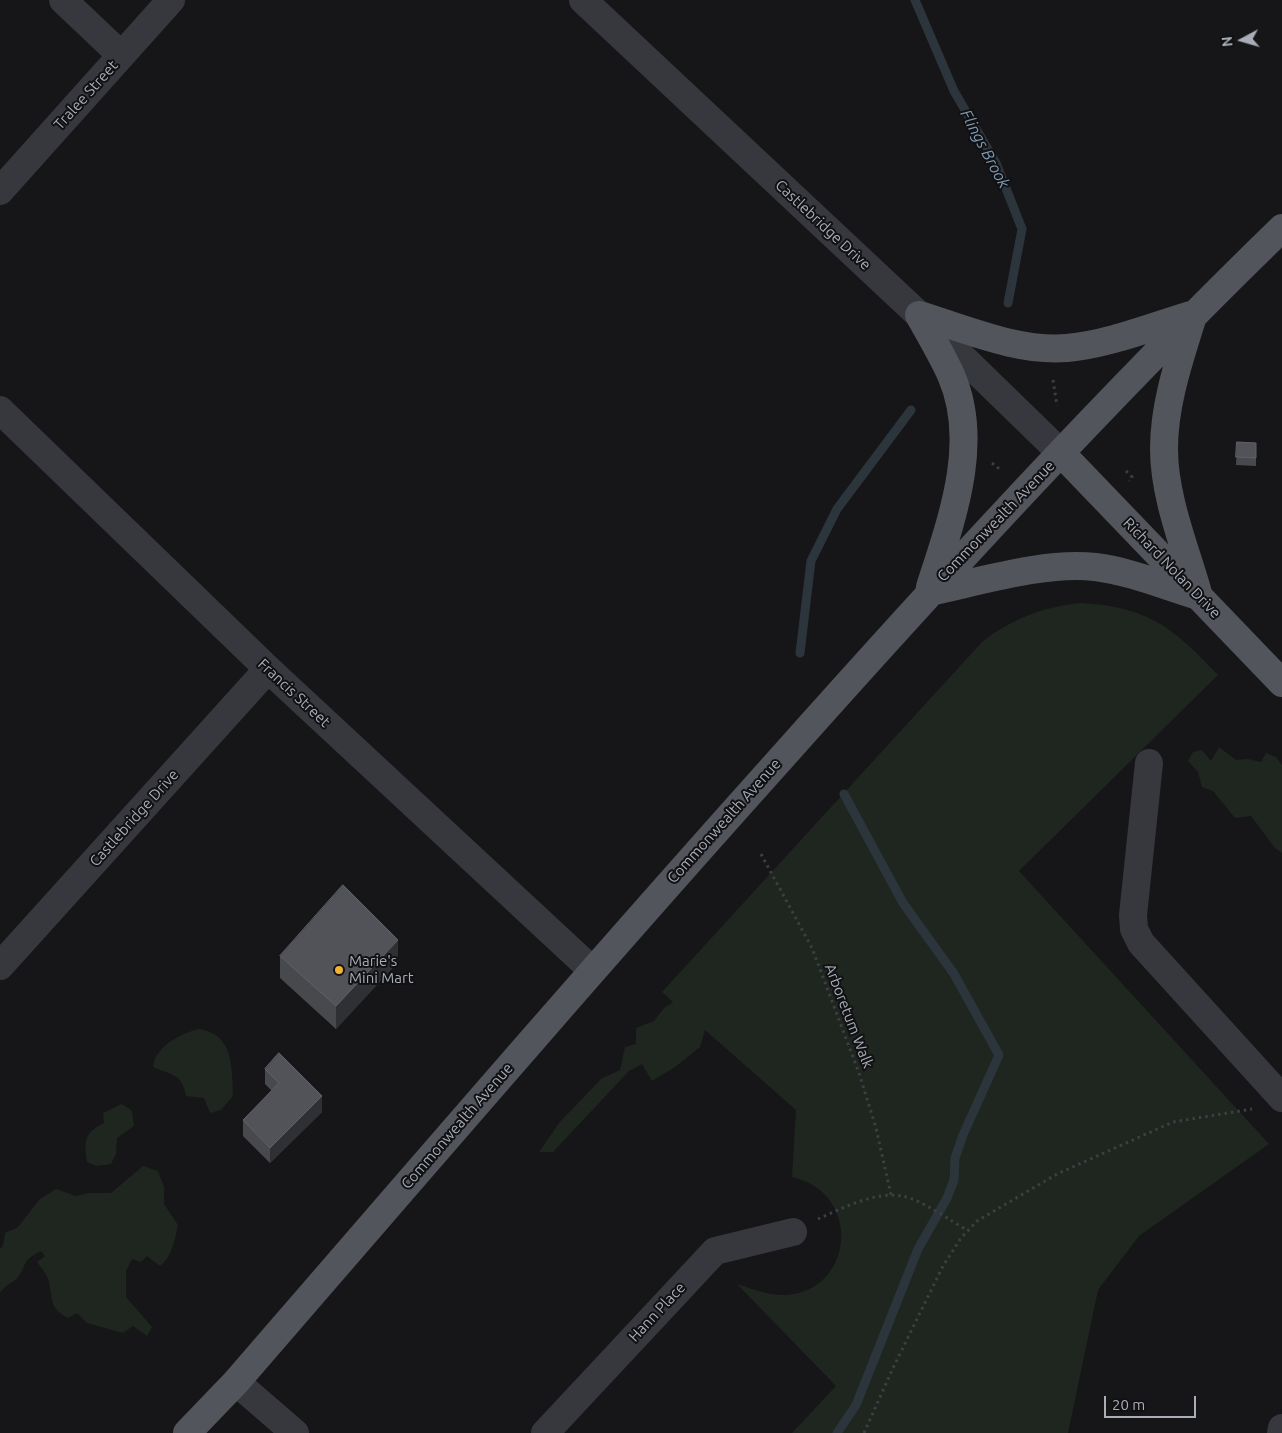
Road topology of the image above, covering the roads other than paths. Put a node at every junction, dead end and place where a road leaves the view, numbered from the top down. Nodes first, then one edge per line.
1 (63, 0) edge
2 (171, 0) edge
3 (583, 0) edge
4 (122, 55) junction
5 (0, 190) edge
6 (1282, 228) edge
7 (1193, 314) junction
8 (919, 315) junction
9 (0, 410) edge
10 (1061, 453) junction
11 (929, 592) junction
12 (1199, 597) junction
13 (268, 669) junction
14 (1282, 683) edge
15 (1149, 763) dead end
16 (0, 966) edge
17 (592, 970) junction
18 (1282, 1098) edge
19 (793, 1232) road end
20 (236, 1382) junction
21 (1282, 1428) edge
22 (187, 1433) edge
23 (295, 1433) edge
24 (546, 1433) edge
25 (1281, 1433) edge

1 - 4 street
2 - 4 street, Tralee Street
3 - 8 street, Castlebridge Drive
4 - 5 street, Tralee Street
6 - 7 main road, Commonwealth Avenue
7 - 8 main road
7 - 10 main road, Commonwealth Avenue
7 - 12 main road
8 - 10 street, Castlebridge Drive
8 - 11 main road
9 - 13 street, Francis Street
10 - 11 main road, Commonwealth Avenue
10 - 12 main road, Richard Nolan Drive
11 - 12 main road
11 - 17 main road, Commonwealth Avenue
12 - 14 main road, Richard Nolan Drive
13 - 16 street, Castlebridge Drive
13 - 17 street, Francis Street
15 - 18 street
17 - 20 main road, Commonwealth Avenue
19 - 24 street, Hann Place
20 - 22 main road, Commonwealth Avenue
20 - 23 street
21 - 25 street

